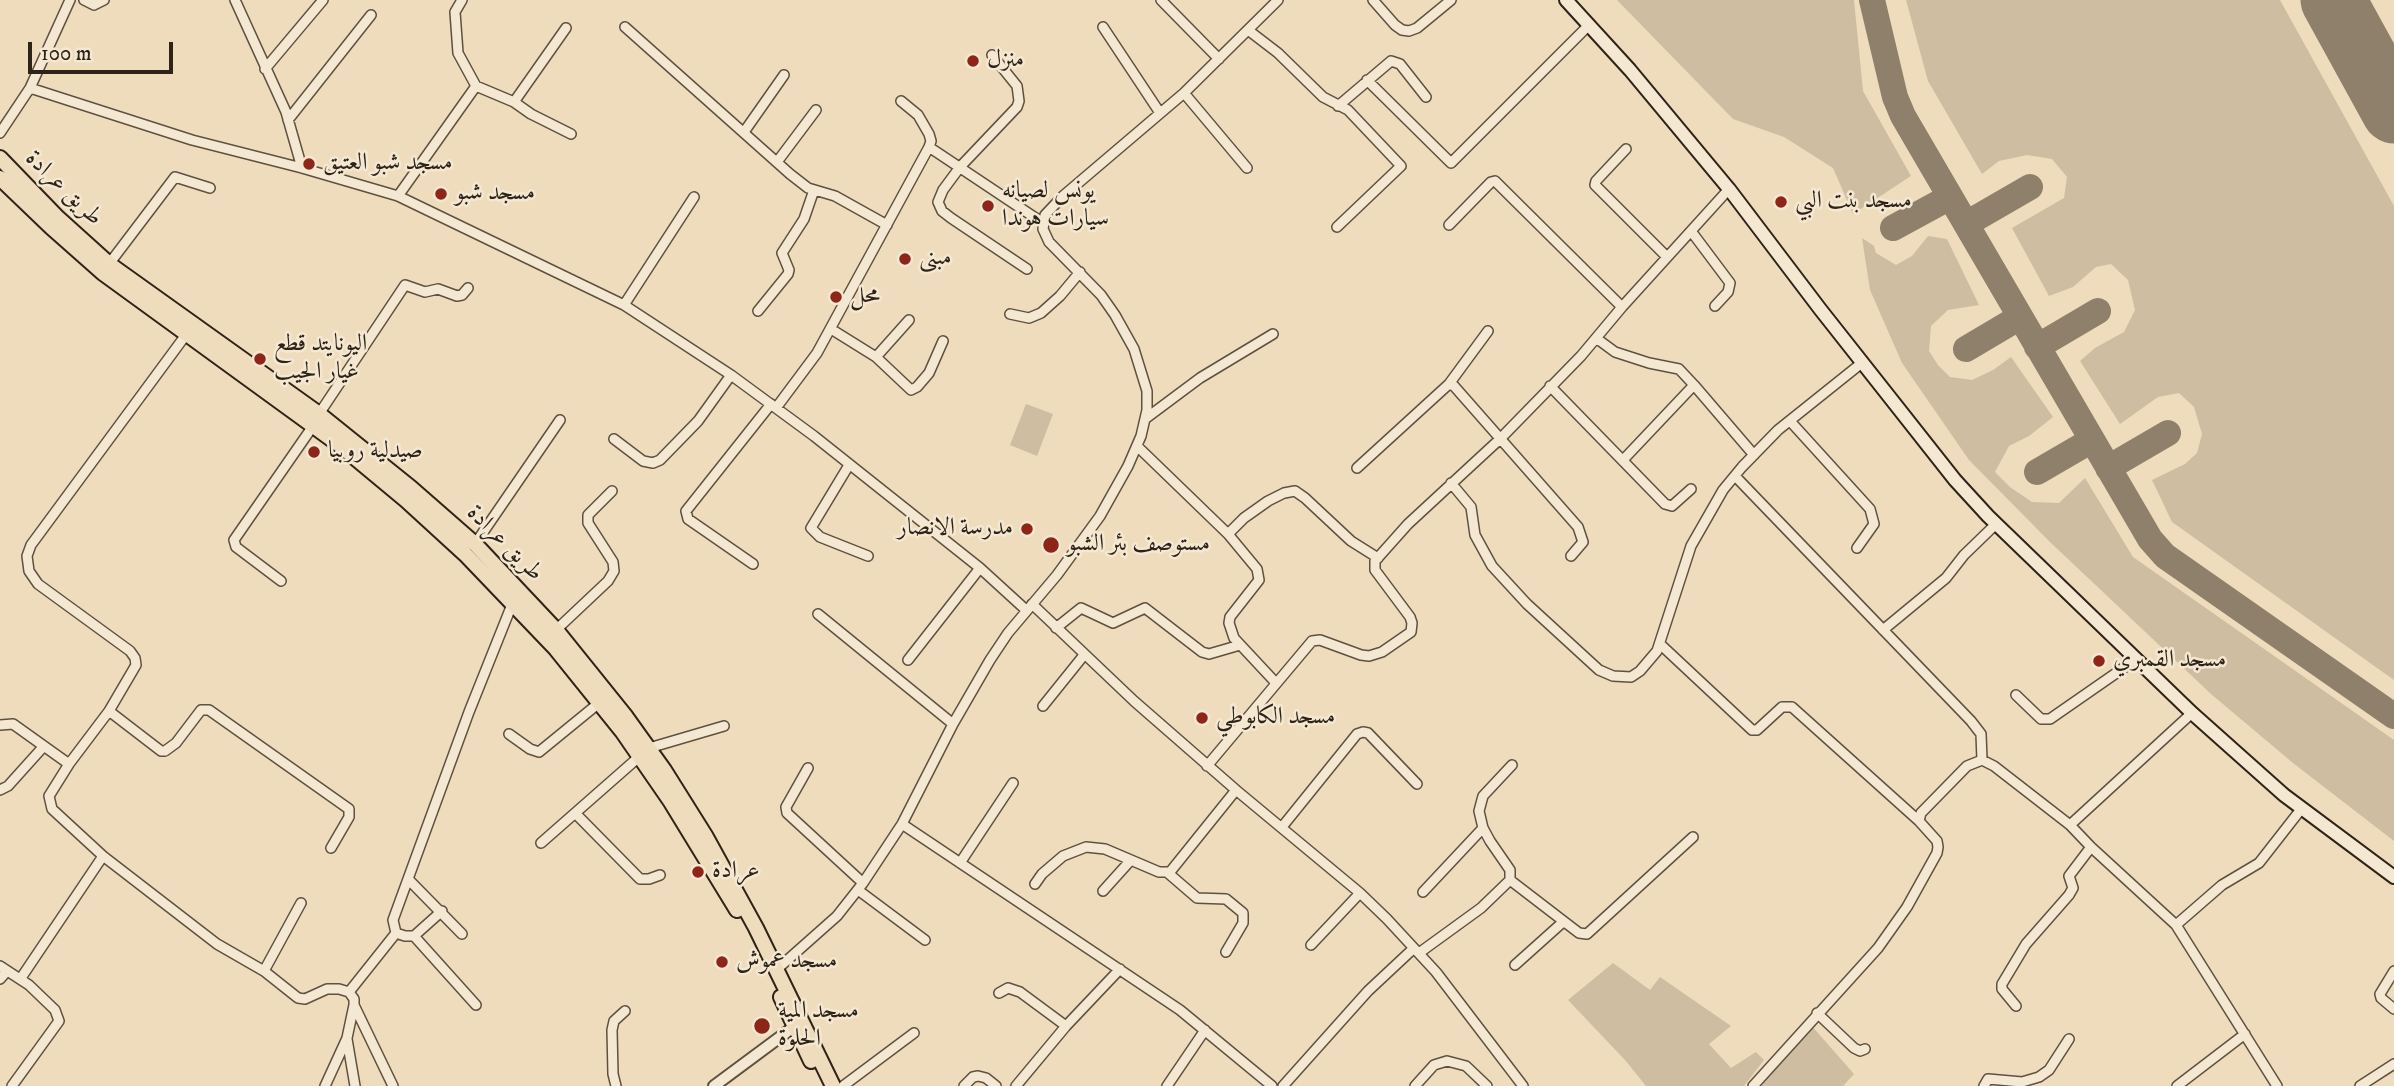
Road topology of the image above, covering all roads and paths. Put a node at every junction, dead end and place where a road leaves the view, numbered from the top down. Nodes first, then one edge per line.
1 (70, 0) edge
2 (84, 0) edge
3 (104, 0) edge
4 (235, 0) edge
5 (323, 0) edge
6 (462, 0) edge
7 (1161, 0) edge
8 (1278, 0) edge
9 (1373, 0) edge
10 (1451, 0) edge
11 (1566, 0) edge
12 (372, 15) dead end
13 (1589, 25) junction
14 (625, 27) dead end
15 (1103, 27) dead end
16 (566, 28) dead end
17 (1248, 30) junction
18 (992, 55) dead end
19 (1219, 59) junction
20 (265, 69) junction
21 (784, 75) dead end
22 (1367, 80) junction
23 (476, 86) junction
24 (30, 88) junction
25 (1184, 93) junction
26 (1426, 97) dead end
27 (901, 101) dead end
28 (513, 102) junction
29 (1338, 106) junction
30 (816, 110) dead end
31 (1160, 113) junction
32 (288, 120) junction
33 (744, 132) junction
34 (0, 134) edge
35 (571, 134) dead end
36 (929, 148) junction
37 (1626, 149) dead end
38 (0, 158) edge
39 (777, 162) junction
40 (960, 167) junction
41 (302, 168) junction
42 (1247, 168) dead end
43 (0, 178) edge
44 (210, 188) dead end
45 (1729, 189) junction
46 (814, 190) junction
47 (397, 196) junction
48 (694, 197) dead end
49 (1043, 223) junction
50 (887, 225) junction
51 (1449, 225) dead end
52 (1337, 227) dead end
53 (1691, 231) junction
54 (1667, 257) junction
55 (109, 264) junction
56 (1027, 269) dead end
57 (1080, 272) junction
58 (468, 288) dead end
59 (624, 305) junction
60 (1715, 306) dead end
61 (1622, 307) junction
62 (758, 311) dead end
63 (1010, 314) dead end
64 (909, 320) dead end
65 (189, 329) junction
66 (831, 329) junction
67 (1488, 331) dead end
68 (1273, 334) dead end
69 (1596, 338) junction
70 (943, 341) dead end
71 (876, 357) junction
72 (1863, 362) junction
73 (731, 375) junction
74 (1449, 384) junction
75 (1694, 385) junction
76 (1550, 386) junction
77 (773, 406) junction
78 (1145, 419) junction
79 (316, 420) junction
80 (560, 420) dead end
81 (1790, 421) junction
82 (614, 439) dead end
83 (1500, 439) junction
84 (1137, 446) junction
85 (1754, 455) junction
86 (1623, 460) junction
87 (849, 465) junction
88 (1357, 468) dead end
89 (1735, 476) junction
90 (1451, 483) junction
91 (1691, 489) dead end
92 (611, 491) dead end
93 (1996, 524) junction
94 (1228, 534) junction
95 (475, 544) junction
96 (1857, 548) dead end
97 (868, 556) dead end
98 (1571, 556) dead end
99 (1378, 558) junction
100 (752, 564) dead end
101 (980, 568) junction
102 (281, 581) dead end
103 (513, 602) junction
104 (1029, 607) junction
105 (818, 614) dead end
106 (1056, 628) junction
107 (1883, 629) junction
108 (556, 630) junction
109 (1660, 644) junction
110 (1240, 645) junction
111 (1084, 655) junction
112 (908, 660) dead end
113 (2135, 660) junction
114 (1276, 683) junction
115 (2016, 695) dead end
116 (599, 703) junction
117 (1042, 706) dead end
118 (109, 711) junction
119 (2192, 713) junction
120 (953, 724) junction
121 (0, 725) edge
122 (724, 726) dead end
123 (509, 734) dead end
124 (44, 746) junction
125 (644, 752) junction
126 (1982, 760) junction
127 (69, 764) junction
128 (1512, 765) dead end
129 (1207, 766) junction
130 (808, 768) dead end
131 (1013, 783) dead end
132 (1418, 784) dead end
133 (0, 790) edge
134 (1236, 790) junction
135 (2302, 808) junction
136 (575, 813) junction
137 (1919, 821) junction
138 (901, 824) junction
139 (2070, 825) junction
140 (1282, 827) junction
141 (1483, 828) junction
142 (1693, 837) dead end
143 (541, 843) dead end
144 (2091, 847) junction
145 (331, 848) dead end
146 (103, 856) junction
147 (1130, 861) junction
148 (960, 863) junction
149 (1168, 873) junction
150 (660, 875) dead end
151 (2394, 877) edge
152 (408, 879) junction
153 (1510, 880) junction
154 (1035, 884) dead end
155 (861, 886) junction
156 (1103, 891) dead end
157 (1423, 892) dead end
158 (1360, 893) junction
159 (301, 903) dead end
160 (442, 911) junction
161 (1563, 922) junction
162 (2176, 925) junction
163 (396, 933) junction
164 (462, 934) dead end
165 (414, 936) junction
166 (925, 940) dead end
167 (1311, 945) dead end
168 (1417, 950) junction
169 (1226, 952) dead end
170 (1515, 965) dead end
171 (3, 968) edge
172 (1120, 969) junction
173 (264, 971) junction
174 (2394, 971) edge
175 (774, 972) junction
176 (21, 978) junction
177 (0, 979) edge
178 (349, 992) junction
179 (999, 993) dead end
180 (354, 1005) junction
181 (475, 1006) dead end
182 (2016, 1006) dead end
183 (2394, 1009) edge
184 (625, 1011) dead end
185 (1817, 1013) junction
186 (798, 1023) junction
187 (1066, 1026) junction
188 (1205, 1030) junction
189 (914, 1033) dead end
190 (2245, 1034) junction
191 (347, 1038) junction
192 (2069, 1039) dead end
193 (1865, 1049) dead end
194 (2394, 1064) edge
195 (1520, 1085) edge
196 (12, 1086) edge
197 (325, 1086) edge
198 (355, 1086) edge
199 (393, 1086) edge
200 (616, 1086) edge
201 (714, 1086) edge
202 (824, 1086) edge
203 (833, 1086) edge
204 (843, 1086) edge
205 (964, 1086) edge
206 (996, 1086) edge
207 (1016, 1086) edge
208 (1167, 1086) edge
209 (1272, 1086) edge
210 (1283, 1086) edge
211 (1415, 1086) edge
212 (1487, 1086) edge
213 (1753, 1086) edge
214 (1984, 1086) edge
215 (2177, 1086) edge
216 (2277, 1086) edge
217 (2360, 1086) edge

1 - 24 street
2 - 3 street
4 - 20 street
5 - 20 street
6 - 23 street
7 - 19 street
8 - 17 street
9 - 10 street
11 - 13 main road
12 - 32 street
13 - 22 street
13 - 45 main road
14 - 33 street
15 - 31 street
16 - 28 street
17 - 19 street
17 - 29 street
18 - 40 street
19 - 25 street
20 - 32 street
21 - 33 street
22 - 26 street
22 - 29 street
23 - 28 street
23 - 47 street
24 - 34 street
24 - 41 street
25 - 31 street
25 - 42 street
27 - 36 street
28 - 35 street
29 - 52 street
30 - 39 street
31 - 49 street
32 - 41 street
33 - 39 street
36 - 40 street
36 - 50 street
37 - 54 street
38 - 55 main road, طريق عرادة
39 - 46 street
40 - 49 street
40 - 56 street
41 - 47 street
43 - 65 main road, طريق عرادة
44 - 55 street
45 - 53 street
45 - 72 main road
46 - 50 street
46 - 62 street
47 - 59 street
48 - 59 street
49 - 57 street
50 - 66 street
51 - 61 street
53 - 54 street
53 - 60 street
54 - 61 street
55 - 65 main road, طريق عرادة
57 - 63 street
57 - 78 street
58 - 79 street
59 - 73 street
61 - 69 street
64 - 71 street
65 - 79 main road, طريق عرادة
65 - 118 street
66 - 71 street
66 - 77 street
67 - 74 street
68 - 78 street
69 - 75 street
69 - 76 street
70 - 71 street
72 - 81 street
72 - 93 main road
73 - 77 street
73 - 82 street
74 - 83 street
74 - 88 street
75 - 85 street
75 - 86 street
76 - 83 street
76 - 86 street
77 - 87 street
77 - 100 street
78 - 84 street
79 - 95 main road, طريق عرادة
79 - 102 street
79 - 103 main road, طريق عرادة
80 - 95 street
81 - 85 street
81 - 96 street
83 - 90 street
83 - 98 street
84 - 94 street
84 - 104 street
85 - 89 street
86 - 91 street
87 - 97 street
87 - 101 street
89 - 107 street
89 - 109 street
90 - 99 street
90 - 109 street
92 - 108 street
93 - 107 street
93 - 113 main road
94 - 99 street
94 - 110 street
95 - 108 main road, طريق عرادة
99 - 114 street
101 - 104 street
101 - 112 street
103 - 116 main road, طريق عرادة
103 - 152 street
104 - 106 street
104 - 120 street
105 - 120 street
106 - 110 street
106 - 111 street
107 - 126 street
108 - 125 main road, طريق عرادة
109 - 137 street
110 - 114 street
111 - 117 street
111 - 129 street
113 - 115 street
113 - 119 main road
114 - 129 street
116 - 123 street
116 - 125 main road, طريق عرادة
118 - 127 street
118 - 145 street
119 - 135 main road
119 - 139 street
120 - 138 street
121 - 124 street
122 - 125 street
124 - 127 street
124 - 133 street
125 - 136 street
125 - 175 main road, طريق عرادة
126 - 137 street
126 - 139 street
127 - 146 street
128 - 141 street
129 - 134 street
130 - 155 street
131 - 148 street
132 - 140 street
134 - 140 street
134 - 149 street
135 - 151 main road
135 - 162 street
136 - 143 street
136 - 150 street
137 - 185 street
138 - 148 street
138 - 155 street
139 - 144 street
140 - 158 street
141 - 153 street
141 - 157 street
142 - 161 street
144 - 162 street
144 - 182 street
146 - 173 street
146 - 176 street
147 - 149 street
147 - 154 street
147 - 156 street
148 - 172 street
149 - 169 street
152 - 160 street
152 - 163 street
153 - 161 street
153 - 168 street
155 - 166 street
155 - 175 street
158 - 167 street
158 - 168 street
159 - 173 street
160 - 164 street
160 - 165 street
161 - 170 street
162 - 190 street
163 - 165 street
163 - 178 street
165 - 181 street
168 - 195 street
168 - 210 street
171 - 176 street
171 - 177 street
172 - 187 street
172 - 188 street
173 - 178 street
174 - 183 street
175 - 186 main road, طريق عرادة
176 - 196 street
178 - 180 street
179 - 187 street
180 - 191 street
180 - 199 street
184 - 200 street
185 - 193 street
185 - 213 street
186 - 201 street
186 - 202 main road, طريق عرادة
186 - 203 main road, طريق عرادة
187 - 207 street
188 - 208 street
188 - 209 street
189 - 204 street
190 - 215 street
190 - 216 street
191 - 197 street
191 - 198 street
192 - 214 street
194 - 217 street
205 - 206 street
211 - 212 street

